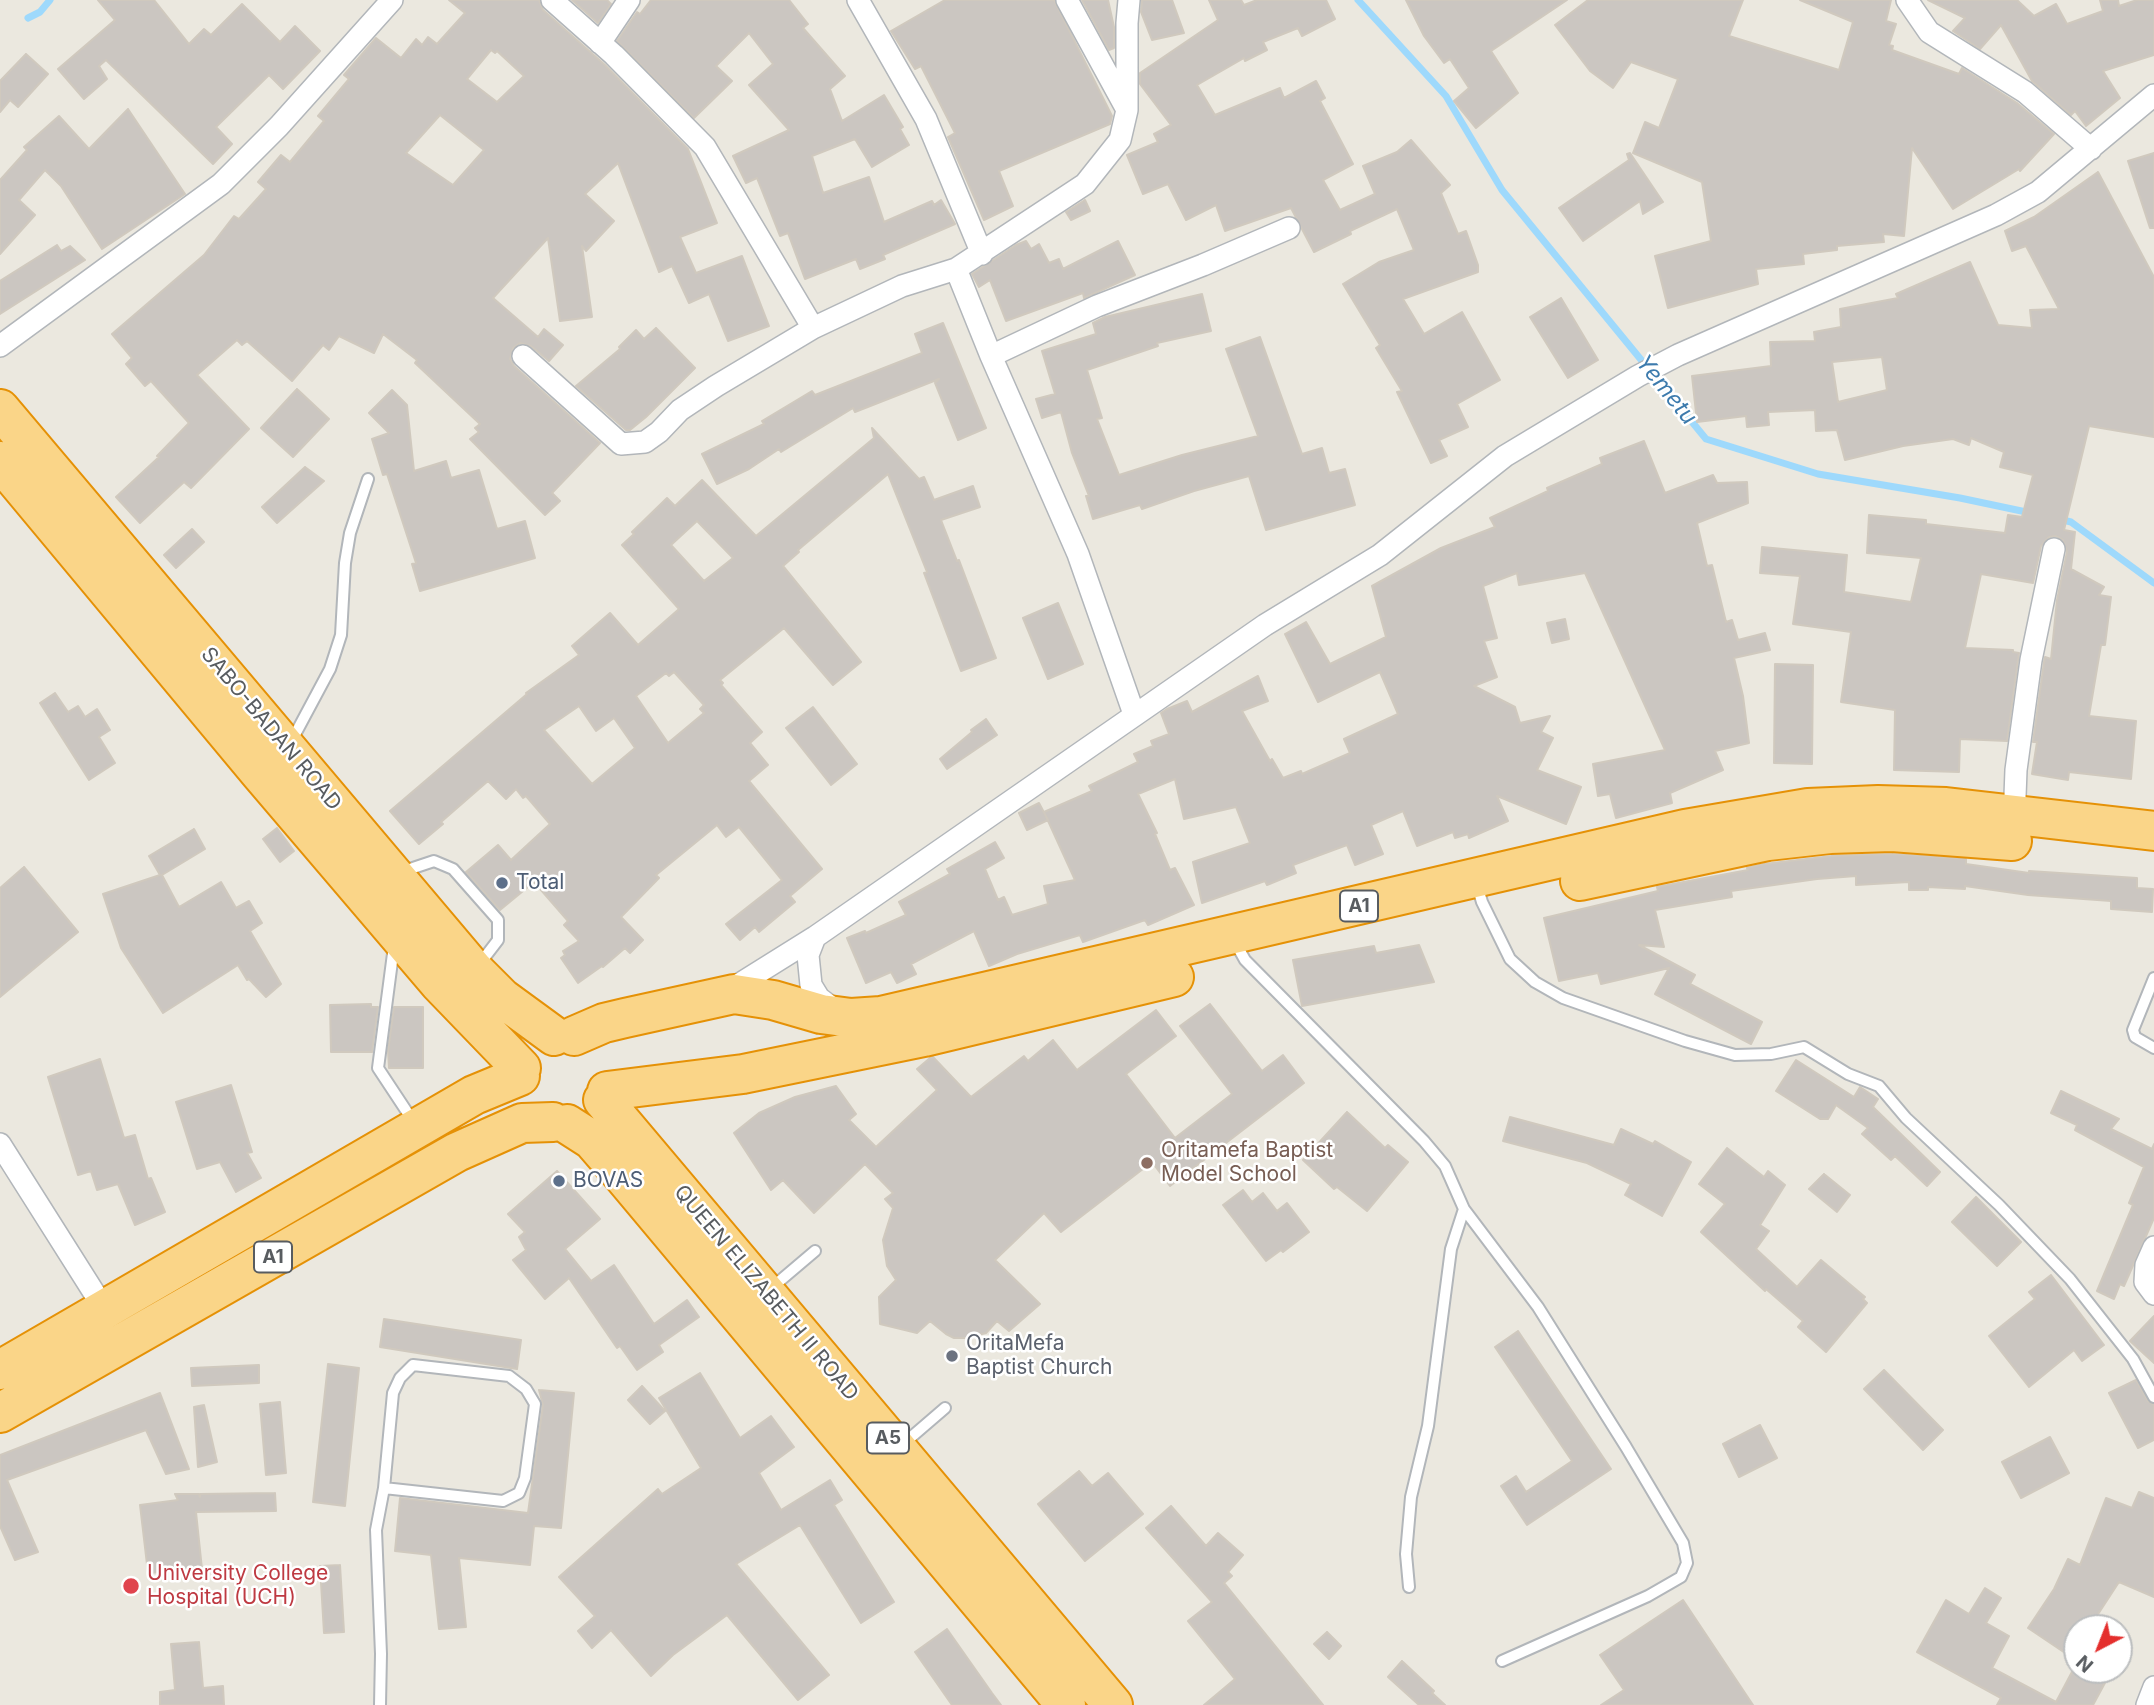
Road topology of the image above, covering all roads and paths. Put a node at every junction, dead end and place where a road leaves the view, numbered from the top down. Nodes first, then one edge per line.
1 (391, 0) edge
2 (552, 0) edge
3 (629, 0) edge
4 (858, 0) edge
5 (1067, 0) edge
6 (1129, 0) edge
7 (1907, 0) edge
8 (600, 43) junction
9 (2154, 95) edge
10 (1127, 110) junction
11 (2091, 149) junction
12 (1289, 228) dead end
13 (982, 254) junction
14 (956, 269) junction
15 (813, 328) junction
16 (0, 346) edge
17 (523, 356) dead end
18 (990, 356) junction
19 (0, 409) edge
20 (0, 461) edge
21 (368, 479) dead end
22 (2054, 549) dead end
23 (1134, 714) junction
24 (287, 748) junction
25 (2015, 828) junction
26 (2154, 831) edge
27 (2154, 856) edge
28 (393, 875) junction
29 (1479, 890) junction
30 (396, 933) junction
31 (815, 937) junction
32 (1238, 948) junction
33 (474, 971) junction
34 (2154, 978) edge
35 (721, 996) junction
36 (851, 1018) junction
37 (564, 1036) junction
38 (2154, 1048) edge
39 (520, 1072) junction
40 (605, 1096) junction
41 (560, 1123) junction
42 (418, 1130) junction
43 (0, 1144) edge
44 (651, 1184) junction
45 (1464, 1209) junction
46 (2154, 1247) edge
47 (815, 1251) dead end
48 (765, 1293) junction
49 (2154, 1294) edge
50 (105, 1310) junction
51 (0, 1370) edge
52 (2154, 1397) edge
53 (945, 1408) dead end
54 (0, 1413) edge
55 (897, 1449) junction
56 (384, 1488) junction
57 (1409, 1587) dead end
58 (1502, 1661) dead end
59 (2154, 1687) edge
60 (380, 1705) edge
61 (1066, 1705) edge
62 (1113, 1705) edge
63 (2147, 1705) edge

1 - 16 street
2 - 8 street
3 - 8 street
4 - 13 street
5 - 10 street
6 - 10 street
7 - 11 street
8 - 15 street
9 - 11 street
10 - 13 street
11 - 23 street
12 - 18 street
13 - 14 street
14 - 15 street
14 - 18 street
15 - 17 street
18 - 23 street
19 - 24 highway, SABO-BADAN ROAD
20 - 30 highway, SABO-BADAN ROAD
21 - 24 lane
22 - 25 street
23 - 31 street
24 - 28 highway, SABO-BADAN ROAD
25 - 26 highway, A1
25 - 27 highway, A1
25 - 29 highway, A1
28 - 33 highway, SABO-BADAN ROAD
28 - 33 lane
29 - 32 highway, A1
29 - 52 lane
30 - 39 highway, SABO-BADAN ROAD
30 - 42 lane
31 - 35 street
31 - 36 street
32 - 36 highway, A1
32 - 40 highway, A1
32 - 45 lane
33 - 37 highway, SABO-BADAN ROAD
34 - 38 lane
35 - 36 highway, A1
35 - 37 highway, A1
37 - 39 highway
37 - 40 highway
39 - 41 highway
39 - 42 highway, A1
40 - 41 highway
40 - 44 highway, A5
41 - 44 highway, A5
41 - 54 highway, A1
42 - 50 highway, A1
43 - 50 street
44 - 48 highway, QUEEN ELIZABETH II ROAD / A5
44 - 61 highway, QUEEN ELIZABETH II ROAD / A5
45 - 57 lane
45 - 58 lane
46 - 49 street
47 - 48 lane
48 - 55 highway, QUEEN ELIZABETH II ROAD / A5
50 - 51 highway, A1
53 - 55 lane
55 - 62 highway, QUEEN ELIZABETH II ROAD / A5
56 - 56 lane
56 - 60 lane
59 - 63 street

